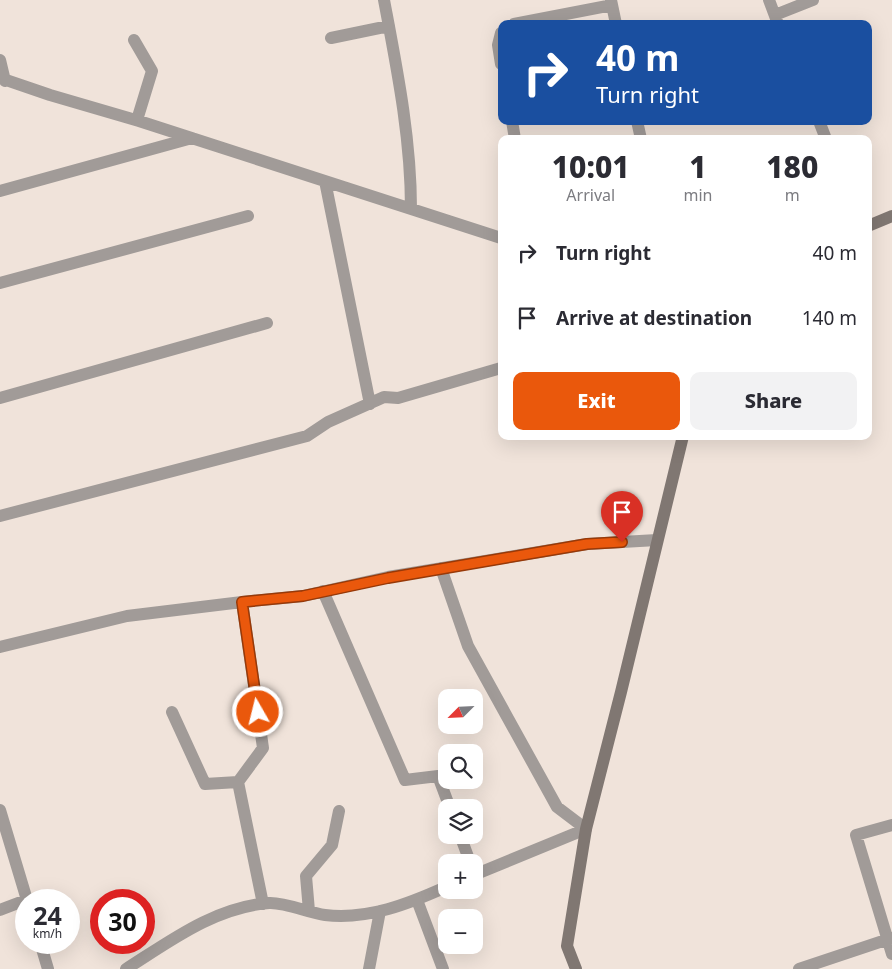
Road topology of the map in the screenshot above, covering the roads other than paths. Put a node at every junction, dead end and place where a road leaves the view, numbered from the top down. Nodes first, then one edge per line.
1 (384, 0) edge
2 (769, 0) edge
3 (813, 0) edge
4 (611, 2) edge
5 (532, 20) edge
6 (615, 20) edge
7 (777, 20) edge
8 (389, 26) junction
9 (331, 38) dead end
10 (134, 40) dead end
11 (0, 60) edge
12 (2, 79) edge
13 (137, 120) junction
14 (192, 138) junction
15 (325, 181) junction
16 (0, 191) edge
17 (411, 209) junction
18 (248, 216) dead end
19 (892, 216) edge
20 (872, 224) edge
21 (498, 237) edge
22 (0, 283) edge
23 (266, 323) dead end
24 (498, 369) edge
25 (0, 398) edge
26 (370, 404) junction
27 (682, 440) edge
28 (0, 516) edge
29 (657, 540) junction
30 (442, 568) junction
31 (324, 591) junction
32 (242, 602) junction
33 (0, 647) edge
34 (172, 712) dead end
35 (238, 782) junction
36 (447, 799) edge
37 (0, 810) edge
38 (340, 811) dead end
39 (892, 825) edge
40 (586, 829) junction
41 (483, 867) edge
42 (24, 889) edge
43 (438, 891) edge
44 (417, 900) junction
45 (15, 904) edge
46 (263, 904) junction
47 (0, 910) edge
48 (309, 911) junction
49 (380, 911) junction
50 (890, 938) edge
51 (44, 954) edge
52 (892, 954) edge
53 (48, 969) edge
54 (126, 969) edge
55 (369, 969) edge
56 (443, 969) edge
57 (576, 969) edge
58 (799, 969) edge

1 - 8 street
2 - 7 street
3 - 7 street
4 - 5 street
4 - 6 street
8 - 9 street
8 - 17 street
10 - 13 street
11 - 12 street
12 - 13 street
13 - 14 street
14 - 15 street
14 - 16 street
15 - 17 street
15 - 26 street
17 - 21 street
18 - 22 street
19 - 20 main road
23 - 25 street
24 - 26 street
26 - 28 street
27 - 29 main road
29 - 30 street
29 - 40 main road
30 - 31 street
30 - 40 street
31 - 32 street
31 - 36 street
32 - 33 street
32 - 35 street
34 - 35 street
35 - 46 street
37 - 42 street
38 - 48 street
39 - 50 street
40 - 41 street
40 - 57 main road
43 - 44 street
44 - 49 street
44 - 56 street
45 - 47 street
46 - 48 street
46 - 54 street
48 - 49 street
49 - 55 street
50 - 52 street
50 - 58 street
51 - 53 street

